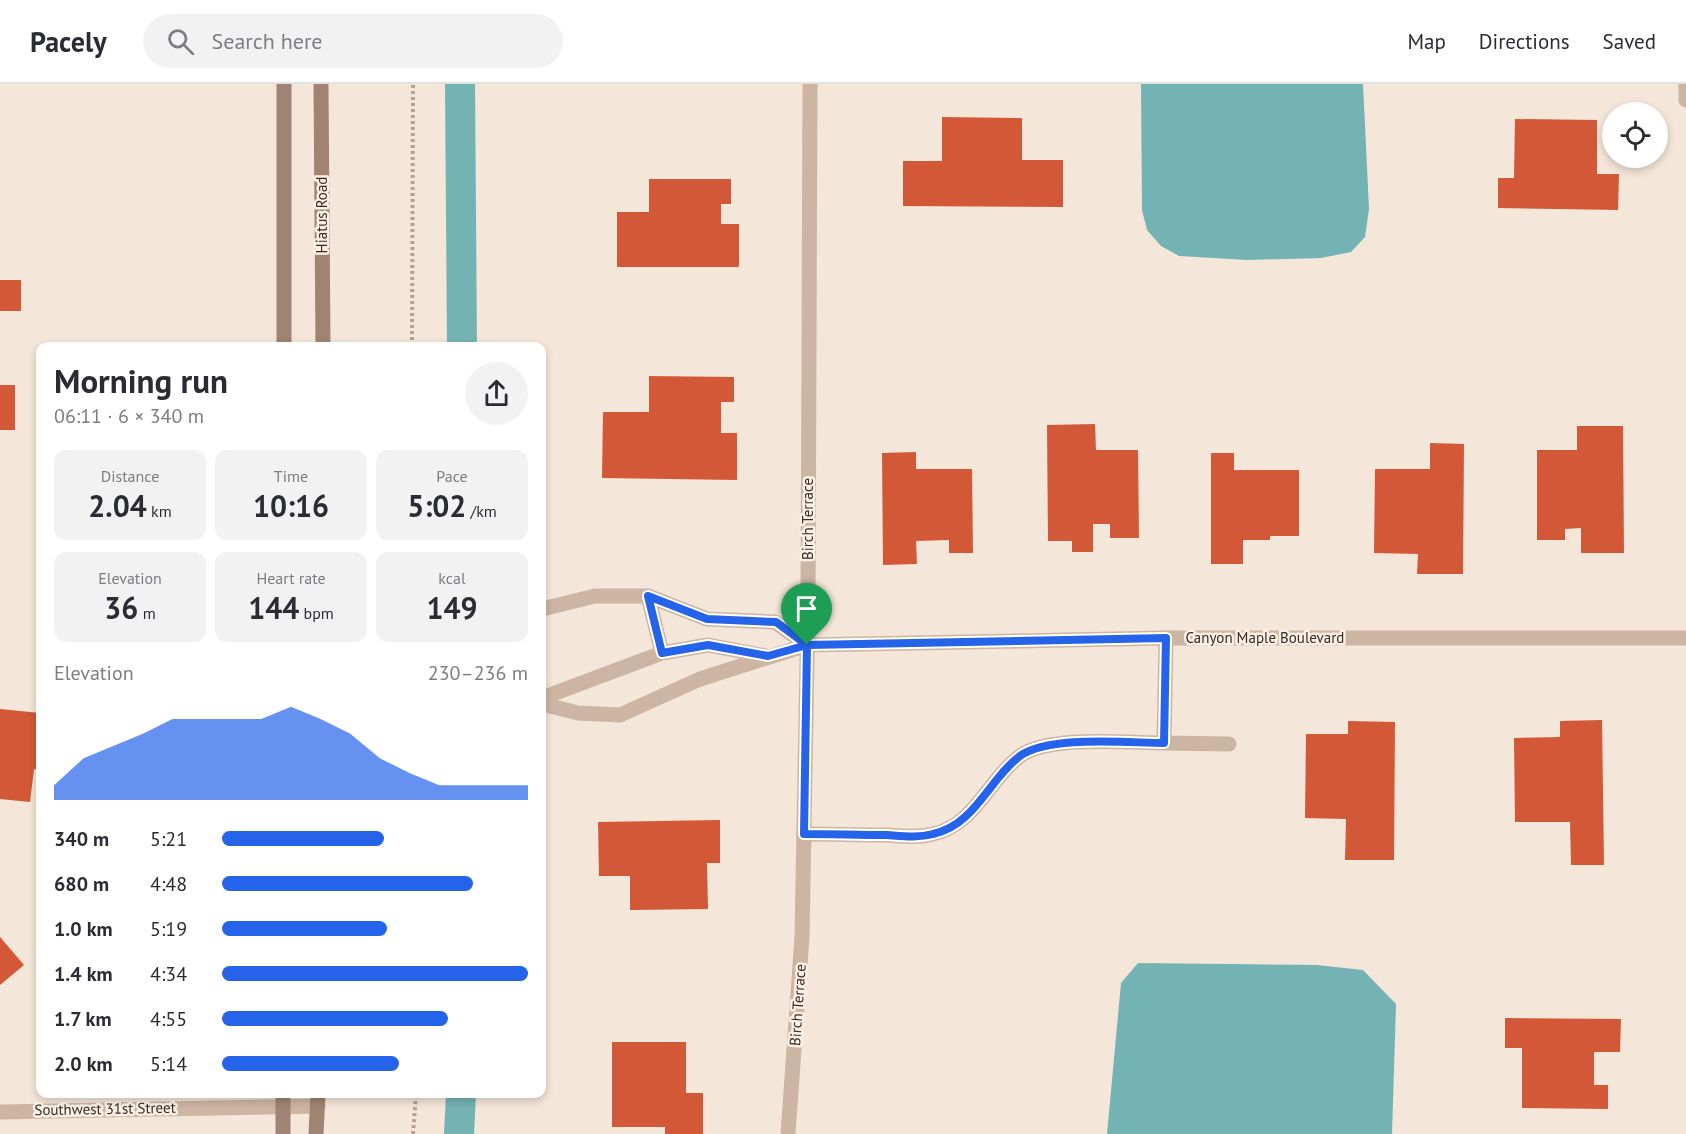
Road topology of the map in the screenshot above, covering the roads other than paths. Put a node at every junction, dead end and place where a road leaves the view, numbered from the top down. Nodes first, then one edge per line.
1 (284, 84) edge
2 (321, 84) edge
3 (810, 84) edge
4 (1686, 84) edge
5 (1686, 100) edge
6 (284, 342) edge
7 (323, 342) edge
8 (648, 596) junction
9 (546, 608) edge
10 (1166, 638) junction
11 (1686, 638) edge
12 (807, 645) junction
13 (662, 653) junction
14 (768, 656) junction
15 (546, 696) edge
16 (546, 705) edge
17 (1164, 743) junction
18 (1229, 744) dead end
19 (804, 834) junction
20 (283, 1099) edge
21 (318, 1100) edge
22 (0, 1112) edge
23 (284, 1134) edge
24 (316, 1134) edge
25 (788, 1134) edge

1 - 6 street
2 - 7 street, Hiatus Road
3 - 12 street, Birch Terrace
4 - 5 street
8 - 9 street
8 - 12 street
8 - 13 street
10 - 11 street, Canyon Maple Boulevard
10 - 12 street, Canyon Maple Boulevard
10 - 17 street
12 - 14 street, Canyon Maple Boulevard
12 - 19 street, Birch Terrace
13 - 14 street, Canyon Maple Boulevard
13 - 15 street, Canyon Maple Boulevard
14 - 16 street, Canyon Maple Boulevard
17 - 18 street
17 - 19 street
19 - 25 street, Birch Terrace
20 - 21 street, Southwest 31st Street
20 - 22 street, Southwest 31st Street
20 - 23 street
21 - 24 street

